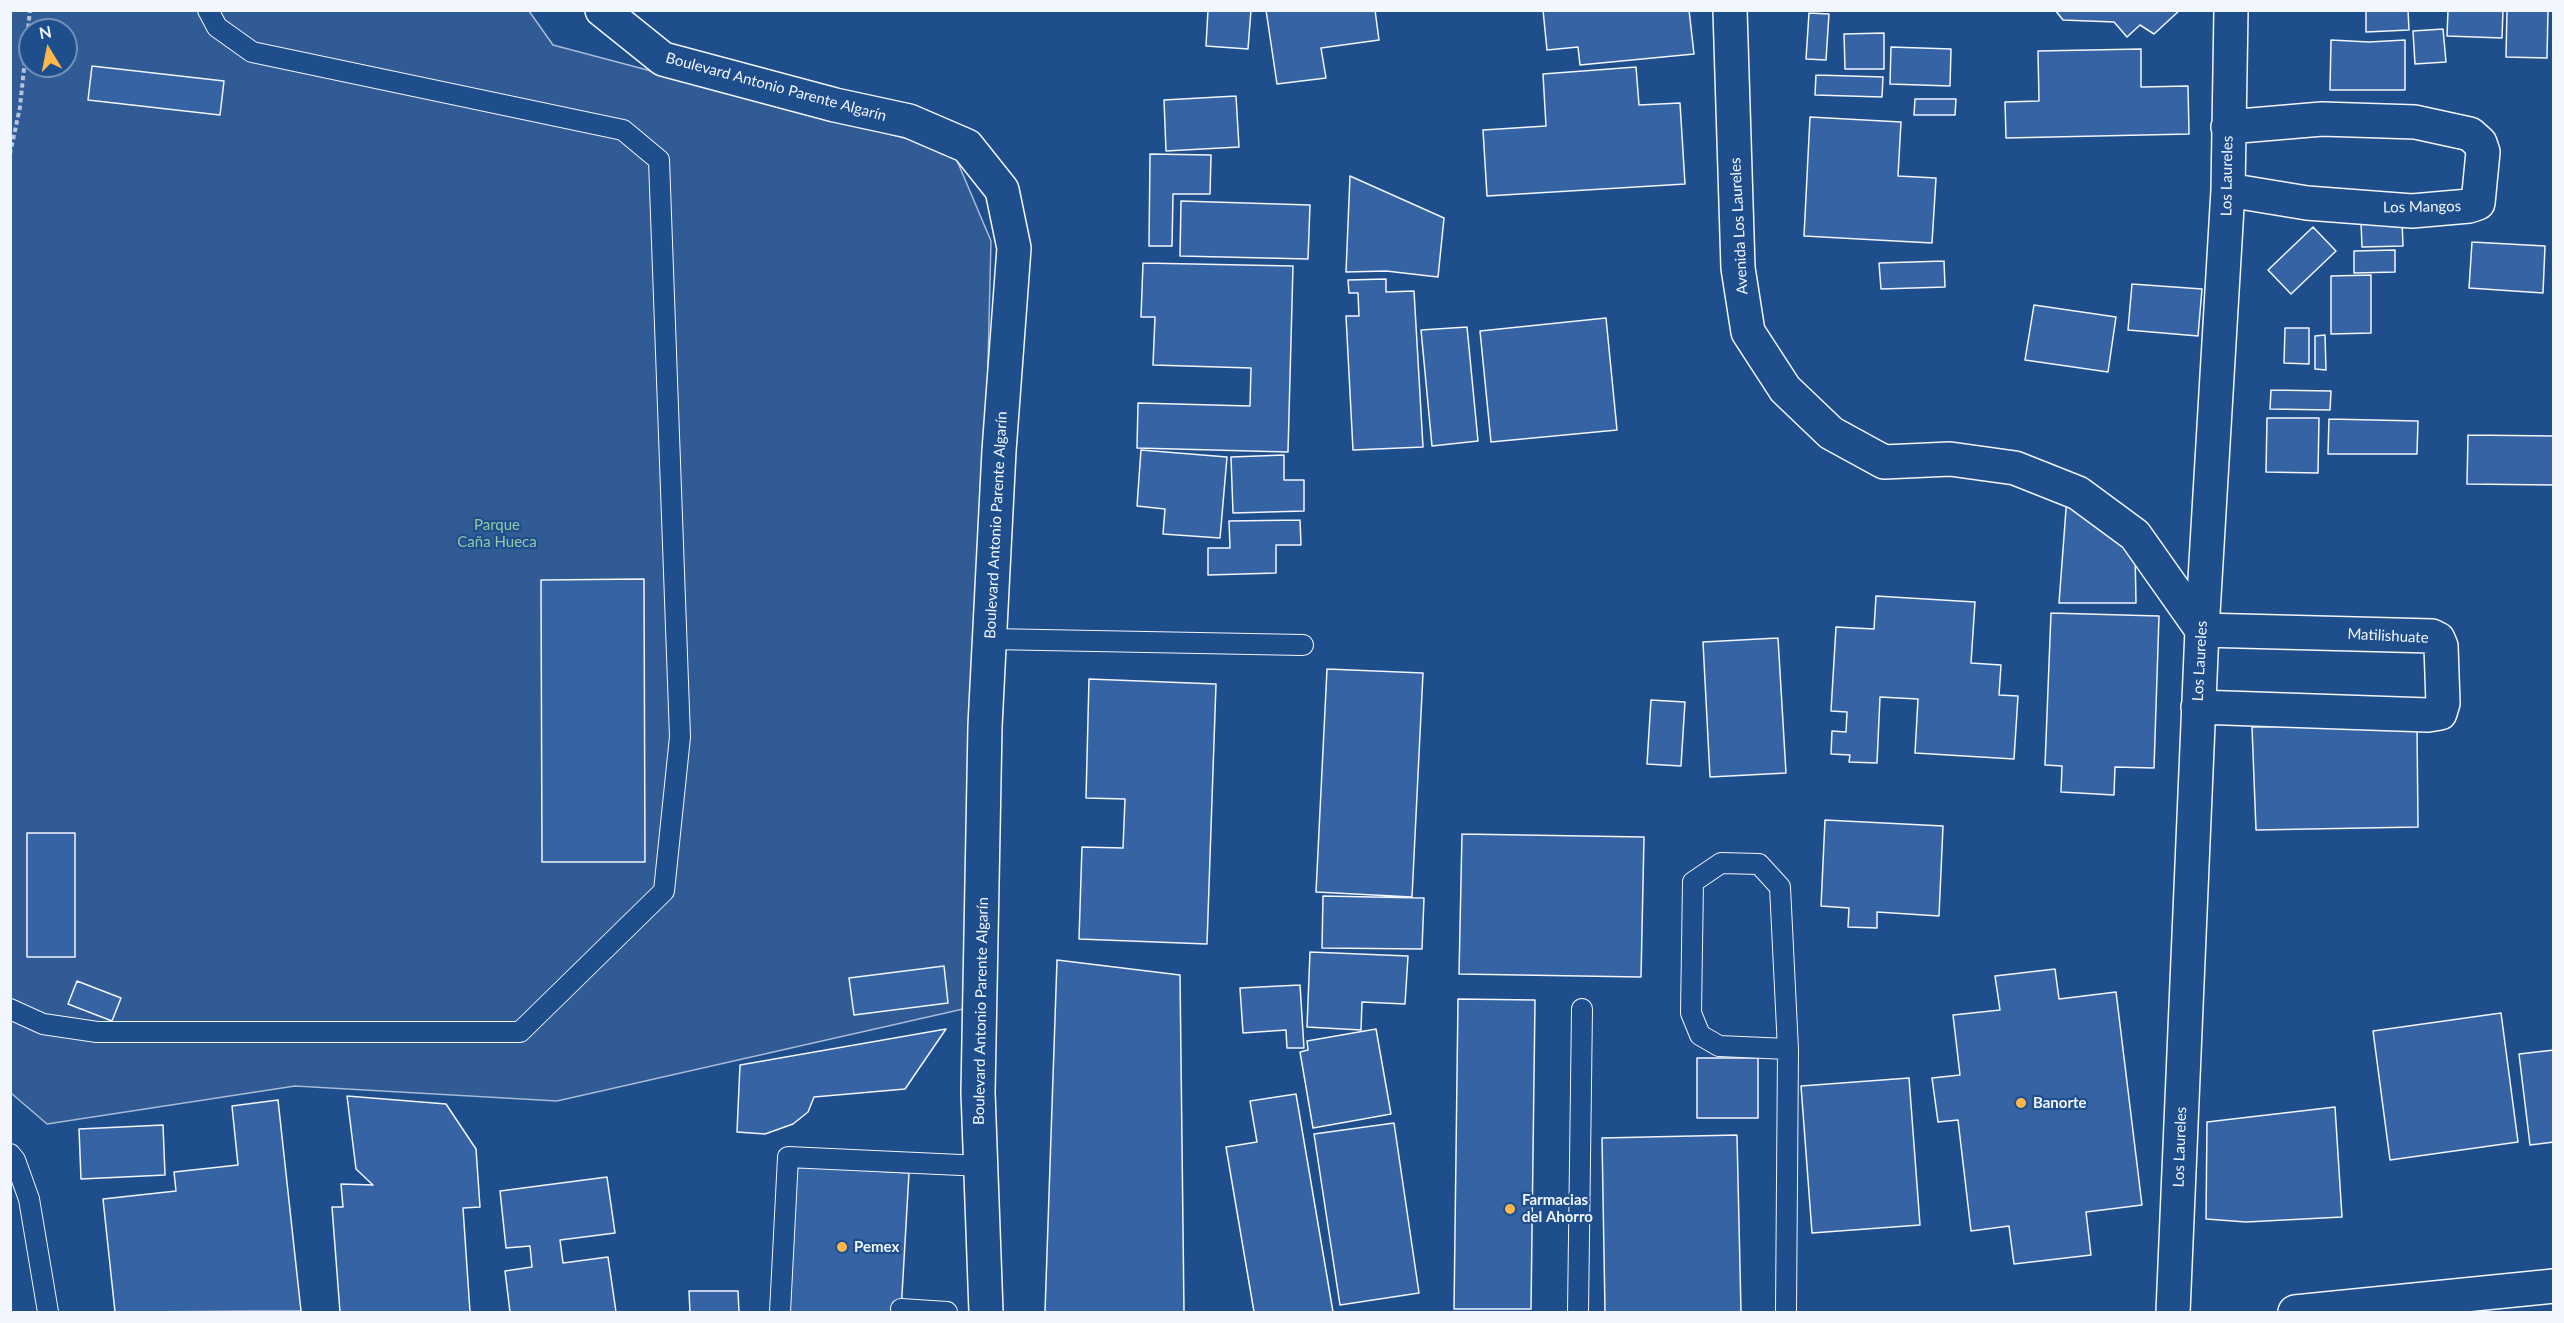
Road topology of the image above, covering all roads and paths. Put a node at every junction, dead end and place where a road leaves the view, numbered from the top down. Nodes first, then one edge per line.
1 (30, 10) edge
2 (208, 10) edge
3 (602, 10) edge
4 (1730, 10) edge
5 (2231, 10) edge
6 (2228, 126) junction
7 (10, 154) edge
8 (2228, 190) junction
9 (2202, 630) junction
10 (990, 639) junction
11 (1303, 645) dead end
12 (2198, 707) junction
13 (10, 1009) edge
14 (1582, 1009) dead end
15 (1788, 1049) junction
16 (12, 1159) edge
17 (982, 1166) junction
18 (2553, 1286) edge
19 (783, 1304) edge
20 (902, 1310) dead end
21 (48, 1312) edge
22 (947, 1312) edge
23 (986, 1312) edge
24 (1578, 1312) edge
25 (1786, 1312) edge
26 (2173, 1312) edge
27 (2295, 1312) edge

1 - 7 path
2 - 13 lane
3 - 10 street, Boulevard Antonio Parente Algarín
4 - 9 street, Avenida Los Laureles
5 - 6 street, Los Laureles
6 - 8 street, Los Laureles
6 - 8 street, Los Mangos
8 - 9 street, Los Laureles
9 - 12 street, Los Laureles
9 - 12 street, Matilishuate
10 - 11 lane
10 - 17 street, Boulevard Antonio Parente Algarín
12 - 26 street, Los Laureles
14 - 24 lane
15 - 15 lane
15 - 25 lane
16 - 21 lane
17 - 19 lane
17 - 23 street, Boulevard Antonio Parente Algarín
18 - 27 street
20 - 22 lane

